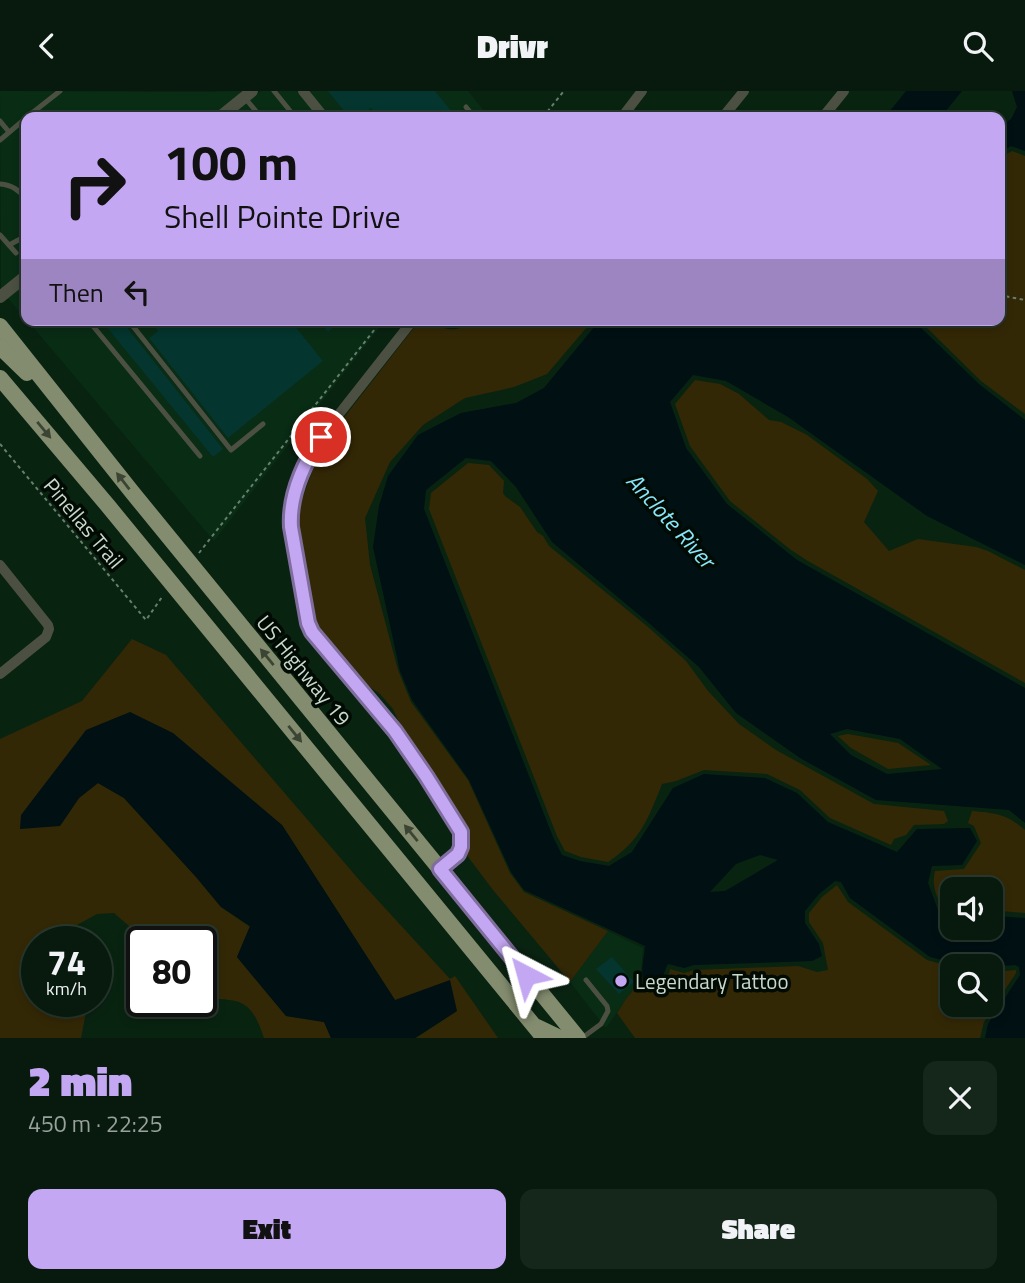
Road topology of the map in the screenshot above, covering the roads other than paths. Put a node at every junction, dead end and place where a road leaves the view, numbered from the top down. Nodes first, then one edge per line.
1 (60, 91) edge
2 (274, 91) edge
3 (303, 91) edge
4 (642, 91) edge
5 (744, 91) edge
6 (844, 91) edge
7 (248, 94) edge
8 (466, 107) dead end
9 (34, 112) edge
10 (226, 112) edge
11 (258, 112) edge
12 (291, 112) edge
13 (320, 112) edge
14 (470, 112) edge
15 (626, 112) edge
16 (727, 112) edge
17 (827, 112) edge
18 (0, 121) edge
19 (21, 123) edge
20 (9, 132) junction
21 (0, 139) edge
22 (0, 184) edge
23 (21, 192) edge
24 (0, 235) edge
25 (21, 239) edge
26 (9, 245) junction
27 (16, 253) dead end
28 (21, 280) edge
29 (0, 297) edge
30 (0, 326) edge
31 (94, 326) edge
32 (133, 326) edge
33 (408, 326) edge
34 (0, 347) edge
35 (0, 378) edge
36 (63, 405) junction
37 (263, 424) dead end
38 (200, 456) dead end
39 (2, 571) edge
40 (0, 674) edge
41 (440, 869) junction
42 (586, 980) dead end
43 (539, 1032) edge
44 (560, 1038) edge
45 (580, 1038) edge

1 - 9 lane
2 - 12 lane
3 - 13 street
4 - 15 street
5 - 16 street
6 - 17 street
7 - 10 street
7 - 11 lane
8 - 14 lane
18 - 20 lane
19 - 20 lane
20 - 21 lane
22 - 23 lane
24 - 26 lane
25 - 26 lane
26 - 27 lane
28 - 29 street
30 - 36 highway, US Highway 19
31 - 38 lane
32 - 37 lane
33 - 41 street
34 - 36 highway
35 -> 43 highway
41 -> 36 highway, US Highway 19
39 - 40 street
41 - 45 highway, US Highway 19
42 - 45 lane
43 - 44 highway

